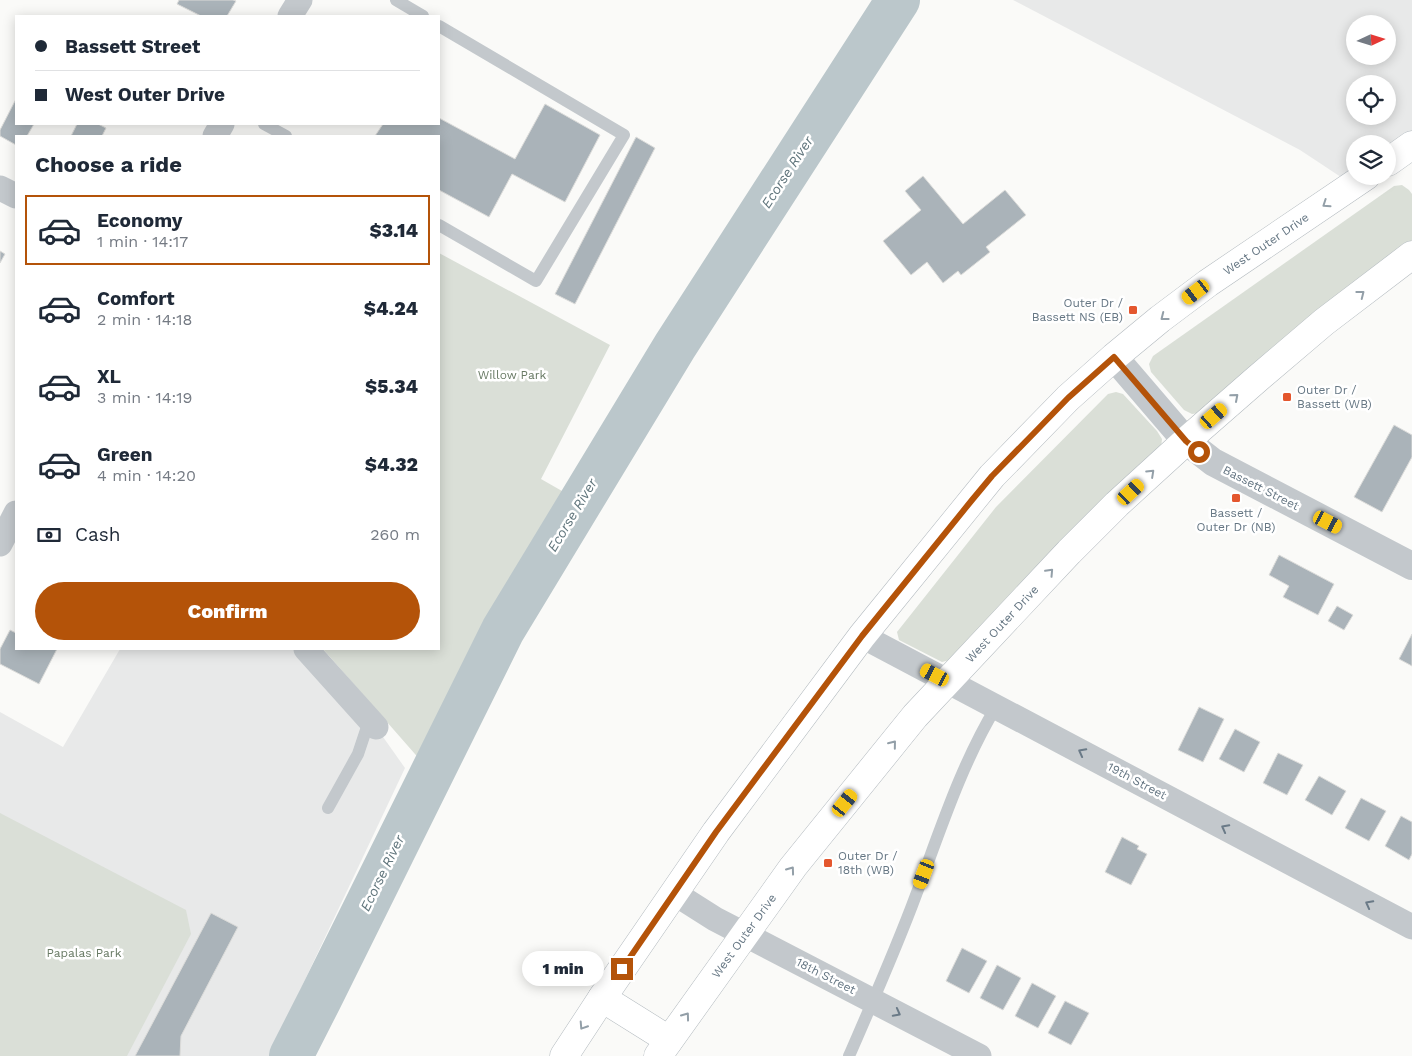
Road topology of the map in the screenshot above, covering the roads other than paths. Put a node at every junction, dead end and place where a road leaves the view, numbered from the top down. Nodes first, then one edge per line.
1 (300, 0) edge
2 (396, 0) edge
3 (291, 15) edge
4 (421, 15) edge
5 (440, 27) edge
6 (266, 125) edge
7 (284, 135) edge
8 (1353, 185) edge
9 (0, 188) edge
10 (15, 196) edge
11 (440, 226) edge
12 (1412, 255) edge
13 (1114, 357) junction
14 (1186, 441) junction
15 (15, 515) edge
16 (0, 544) edge
17 (1412, 566) edge
18 (862, 636) junction
19 (307, 650) edge
20 (948, 681) junction
21 (996, 707) junction
22 (373, 724) joint
23 (328, 808) dead end
24 (674, 892) junction
25 (1412, 927) edge
26 (745, 934) junction
27 (602, 998) junction
28 (873, 1000) junction
29 (664, 1048) edge
30 (564, 1056) edge
31 (849, 1056) edge
32 (979, 1056) edge

1 - 3 street
2 - 4 lane
5 - 11 lane
6 - 7 lane
8 -> 13 main road, West Outer Drive
9 - 10 street
14 -> 12 main road, West Outer Drive
13 - 14 street, Bassett Street
13 - 18 main road, West Outer Drive
14 - 17 street, Bassett Street
20 -> 14 main road, West Outer Drive
15 - 16 street
18 - 20 street, 19th Street
18 - 24 main road, West Outer Drive
19 - 22 street
20 - 21 street, 19th Street
26 -> 20 main road, West Outer Drive
25 -> 21 street, 19th Street
21 - 28 lane
22 - 23 lane
24 - 26 street, 18th Street
24 - 27 main road, West Outer Drive
26 - 28 street, 18th Street
29 -> 26 main road, West Outer Drive
27 - 29 main road
27 -> 30 main road, West Outer Drive
28 - 31 lane
28 -> 32 street, 18th Street

